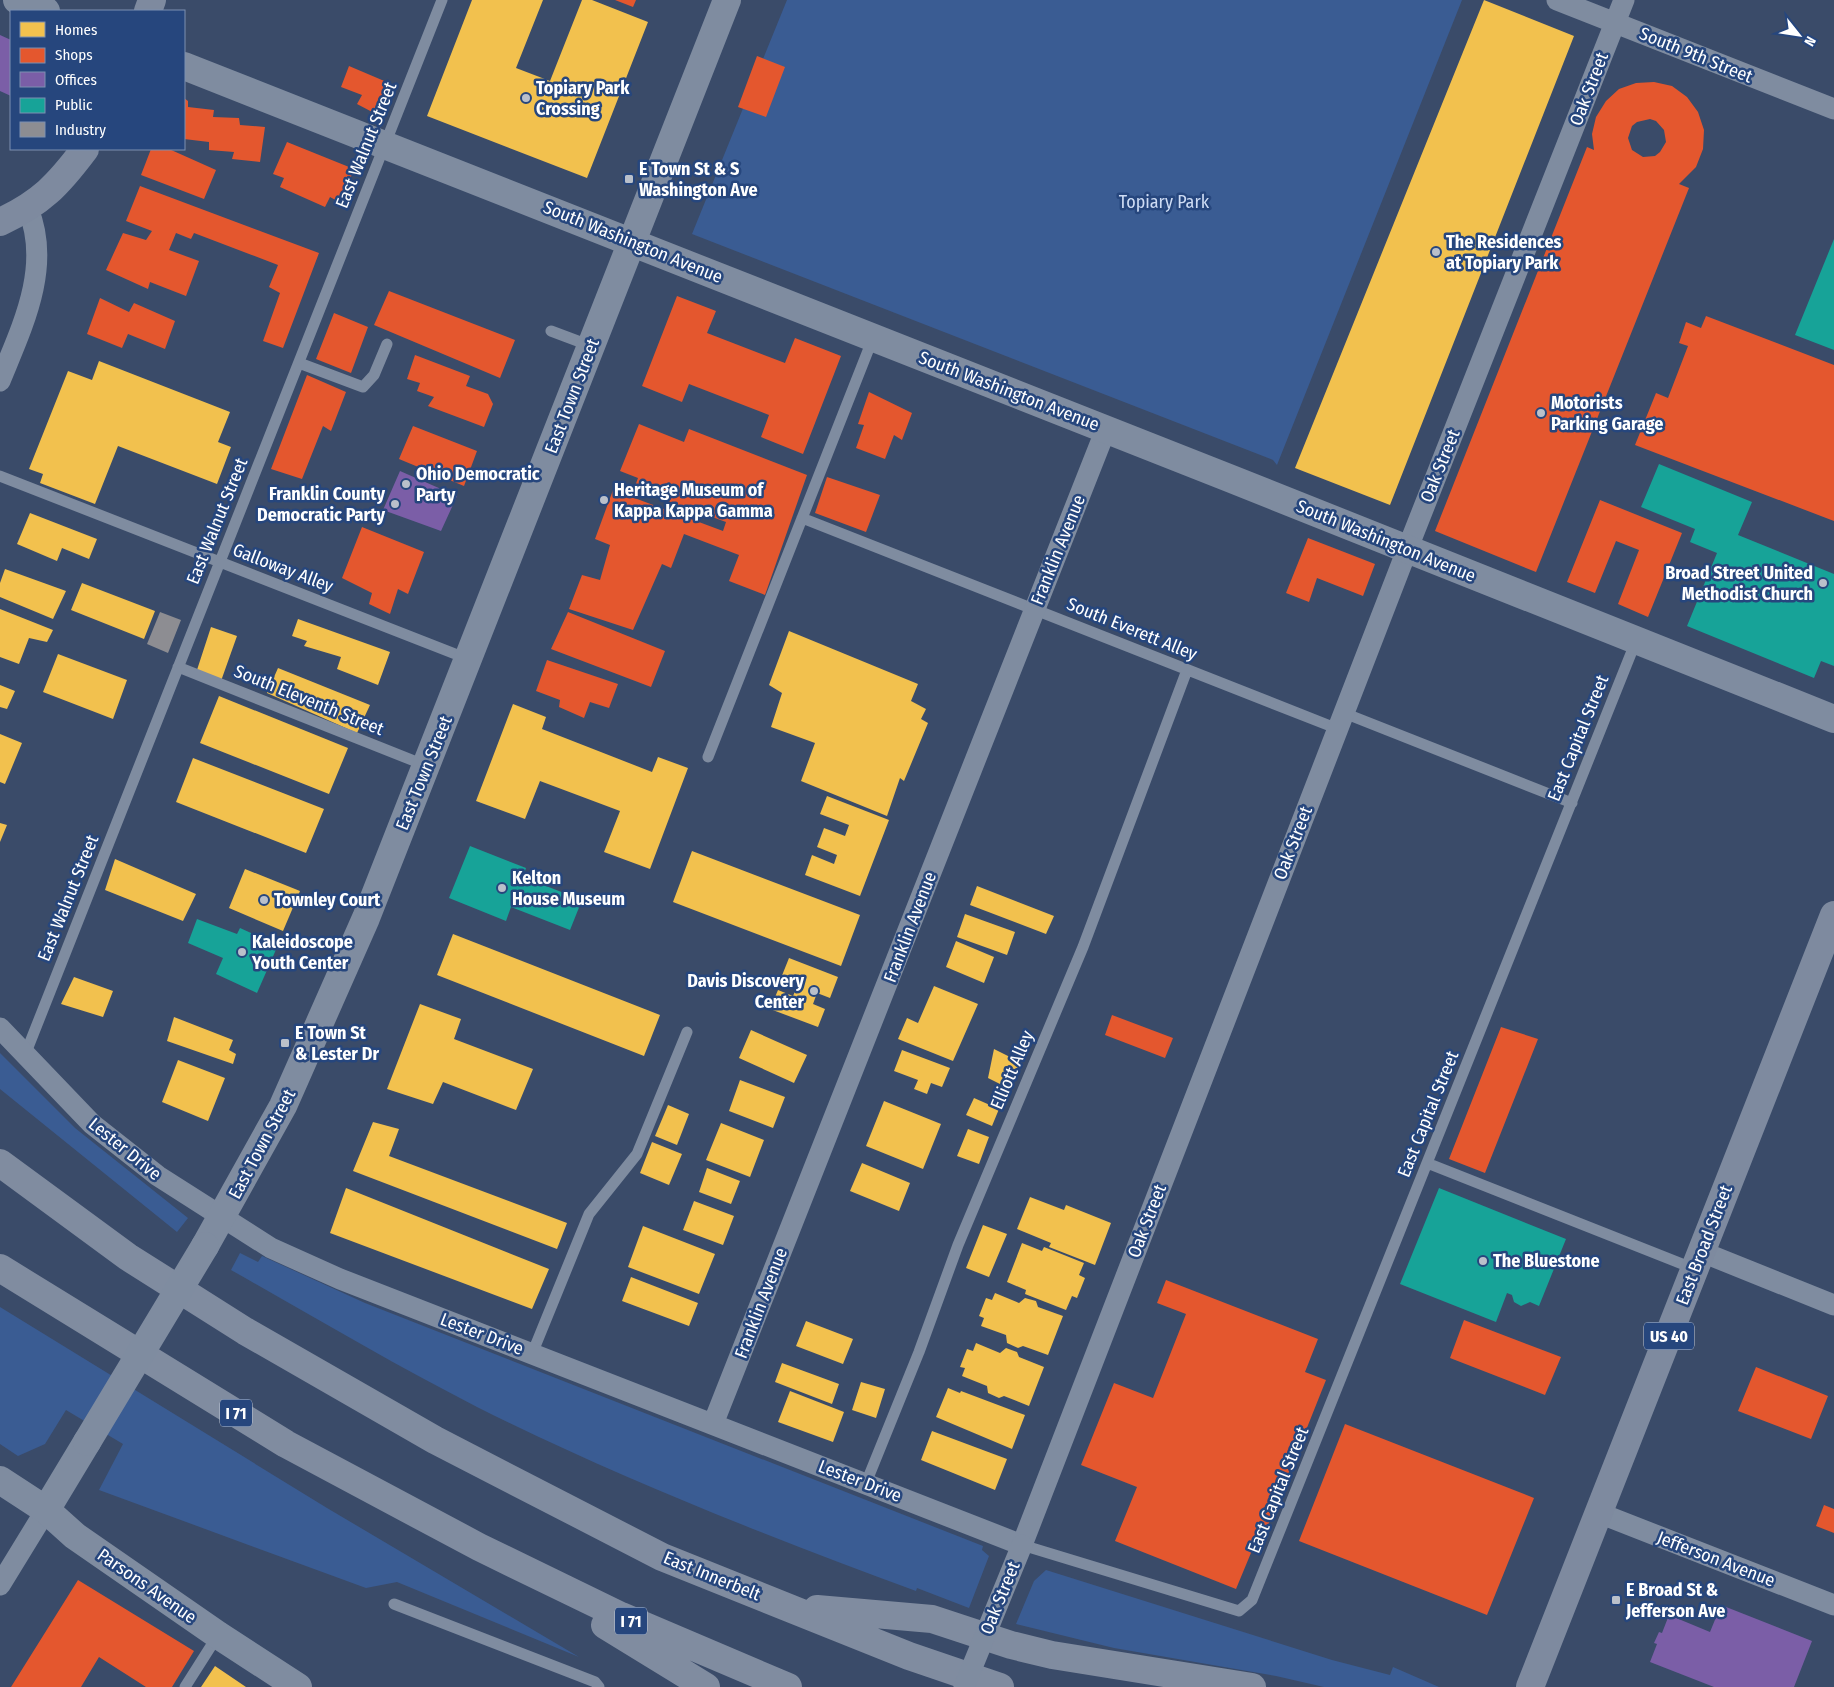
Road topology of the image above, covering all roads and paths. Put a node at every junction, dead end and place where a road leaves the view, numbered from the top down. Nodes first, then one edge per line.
1 (17, 0) edge
2 (442, 0) edge
3 (727, 0) edge
4 (1557, 0) edge
5 (1624, 0) edge
6 (43, 10) edge
7 (1615, 23) junction
8 (185, 66) edge
9 (1834, 109) edge
10 (385, 145) junction
11 (84, 150) edge
12 (28, 209) junction
13 (0, 222) edge
14 (632, 242) junction
15 (551, 331) dead end
16 (873, 338) junction
17 (387, 344) dead end
18 (591, 346) junction
19 (299, 363) junction
20 (0, 381) edge
21 (1106, 429) junction
22 (0, 476) edge
23 (802, 518) junction
24 (1407, 550) junction
25 (220, 562) junction
26 (1035, 610) junction
27 (1636, 641) junction
28 (469, 659) junction
29 (178, 667) junction
30 (1187, 670) junction
31 (1834, 719) edge
32 (1341, 721) junction
33 (708, 757) dead end
34 (427, 766) junction
35 (1572, 803) junction
36 (1834, 915) edge
37 (0, 1028) edge
38 (687, 1032) dead end
39 (25, 1055) junction
40 (0, 1143) edge
41 (0, 1163) edge
42 (1427, 1164) junction
43 (31, 1185) junction
44 (223, 1218) junction
45 (1698, 1261) junction
46 (0, 1268) edge
47 (1834, 1304) edge
48 (532, 1354) junction
49 (713, 1424) junction
50 (0, 1480) edge
51 (866, 1483) junction
52 (46, 1510) junction
53 (1599, 1513) junction
54 (1022, 1545) junction
55 (479, 1547) junction
56 (0, 1585) edge
57 (394, 1604) dead end
58 (1834, 1605) edge
59 (791, 1607) junction
60 (218, 1635) junction
61 (185, 1687) edge
62 (298, 1687) edge
63 (599, 1687) edge
64 (706, 1687) edge
65 (788, 1687) edge
66 (964, 1687) edge
67 (1000, 1687) edge
68 (1252, 1687) edge
69 (1530, 1687) edge

1 - 6 street
2 - 10 lane, East Walnut Street
3 - 14 street, East Town Street
4 - 7 street, South 9th Street
5 - 7 street, Oak Street
7 - 9 street, South 9th Street
7 - 24 street, Oak Street
8 - 10 street, South Washington Avenue
10 - 14 street, South Washington Avenue
10 - 19 lane, East Walnut Street
11 - 12 main road
12 - 13 main road
12 - 20 street
14 - 16 street, South Washington Avenue
14 - 18 street, East Town Street
15 - 18 lane
16 - 21 street, South Washington Avenue
16 - 23 lane
17 - 19 lane
18 - 28 street, East Town Street
19 - 25 lane, East Walnut Street
21 - 24 street, South Washington Avenue
21 - 26 street, Franklin Avenue
22 - 25 lane, Galloway Alley
23 - 26 lane, South Everett Alley
23 - 33 lane
24 - 27 street, South Washington Avenue
24 - 32 street, Oak Street
25 - 28 lane, Galloway Alley
25 - 29 lane, East Walnut Street
26 - 30 lane, South Everett Alley
26 - 49 street, Franklin Avenue
27 - 31 street, South Washington Avenue
27 - 35 lane, East Capital Street
28 - 34 street, East Town Street
29 - 34 lane, South Eleventh Street
29 - 39 lane, East Walnut Street
30 - 32 lane, South Everett Alley
30 - 51 lane, Elliott Alley
32 - 35 lane, South Everett Alley
32 - 54 street, Oak Street
34 - 44 street, East Town Street
35 - 42 lane, East Capital Street
36 - 45 main road, East Broad Street / US 40
37 - 39 street, Lester Drive
38 - 48 lane
39 - 44 street, Lester Drive
40 - 43 highway
41 - 43 highway
42 - 45 lane
42 - 54 lane, East Capital Street
43 - 59 highway, East Innerbelt
44 - 48 street, Lester Drive
44 - 52 street, East Town Street, bridge
45 - 47 street
45 - 53 main road, East Broad Street / US 40
46 - 55 highway, I 71
48 - 49 street, Lester Drive
49 - 51 street, Lester Drive
50 - 52 street, Parsons Avenue
51 - 54 street, Lester Drive
52 - 56 street
52 - 60 street, Parsons Avenue
53 - 58 street, Jefferson Avenue
53 - 69 main road, East Broad Street / US 40
54 - 66 street, Oak Street, bridge
55 - 64 highway
55 - 65 highway, I 71
57 - 63 lane
59 - 67 highway, East Innerbelt
59 - 68 highway
60 - 61 lane
60 - 62 street, Parsons Avenue

